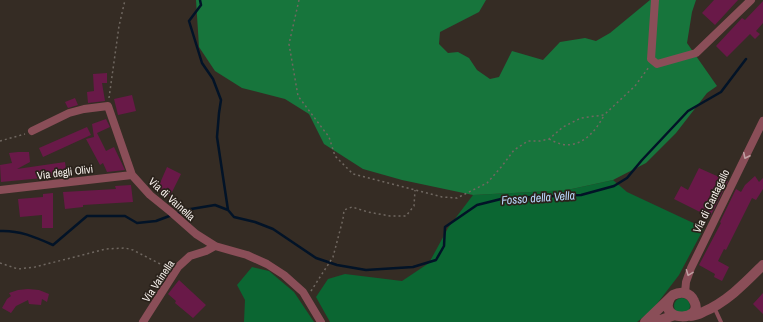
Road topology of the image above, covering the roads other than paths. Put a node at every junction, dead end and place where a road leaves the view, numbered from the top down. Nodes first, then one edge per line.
1 (655, 0) edge
2 (751, 0) edge
3 (763, 121) edge
4 (32, 131) road end
5 (132, 175) junction
6 (0, 190) edge
7 (215, 246) junction
8 (763, 264) edge
9 (685, 293) junction
10 (670, 298) junction
11 (694, 300) junction
12 (712, 308) junction
13 (672, 316) junction
14 (691, 316) junction
15 (143, 322) edge
16 (321, 322) edge
17 (645, 322) edge
18 (655, 322) edge
19 (721, 322) edge

1 - 2 street
3 -> 9 street, Via di Cantagallo
4 - 5 street, Via di Vainella
5 - 6 street, Via degli Olivi
5 - 7 street, Via di Vainella
7 - 15 street, Via Vainella
7 - 16 street, Via di Vainella
8 - 12 street
9 - 10 street
9 - 11 street
10 - 13 street
10 - 17 street
11 - 12 street
11 - 14 street
12 - 14 street
12 - 19 lane
13 - 14 street
13 - 18 street

